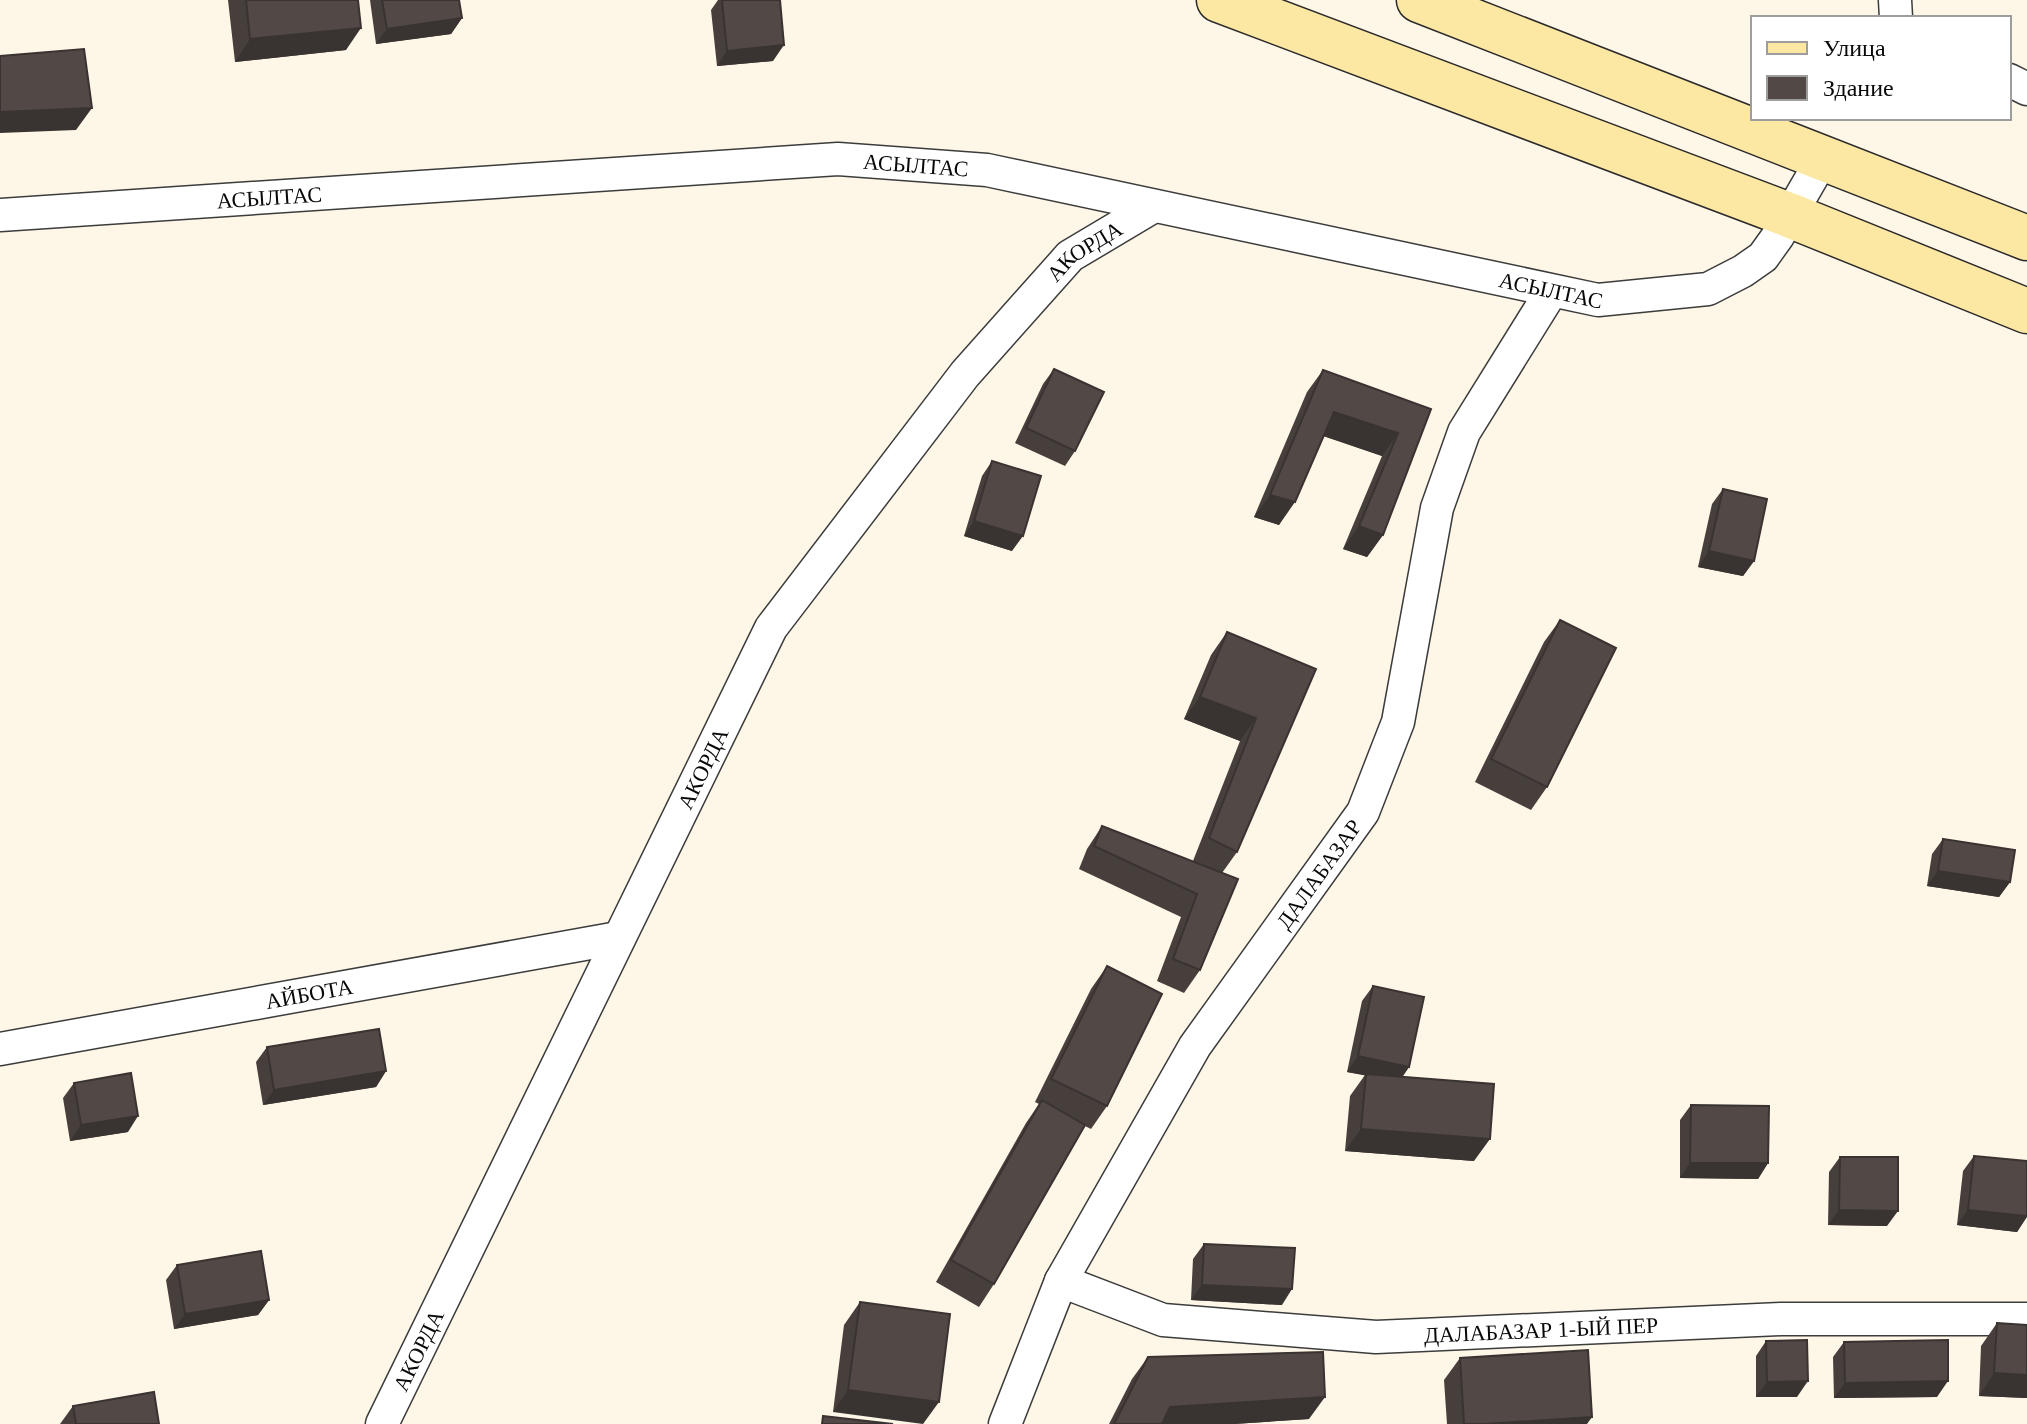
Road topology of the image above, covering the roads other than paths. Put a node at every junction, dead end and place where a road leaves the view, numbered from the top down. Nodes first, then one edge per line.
1 (1219, 0) edge
2 (1419, 0) edge
3 (1823, 158) junction
4 (1154, 206) junction
5 (0, 215) edge
6 (1789, 215) junction
7 (2015, 224) edge
8 (1551, 292) junction
9 (2027, 311) edge
10 (618, 938) junction
11 (0, 1049) edge
12 (1061, 1281) junction
13 (2027, 1319) edge
14 (382, 1424) edge
15 (1005, 1424) edge

1 - 6 main road
2 - 3 main road
3 - 6 street, АСЫЛТАС
3 - 7 main road
4 - 5 street, АСЫЛТАС
4 - 8 street, АСЫЛТАС
4 - 10 street, АКОРДА
6 - 8 street, АСЫЛТАС
6 - 9 main road
8 - 12 street, ДАЛАБАЗАР
10 - 11 street, АЙБОТА
10 - 14 street, АКОРДА
12 - 13 street, ДАЛАБАЗАР 1-ЫЙ ПЕР
12 - 15 street, ДАЛАБАЗАР

